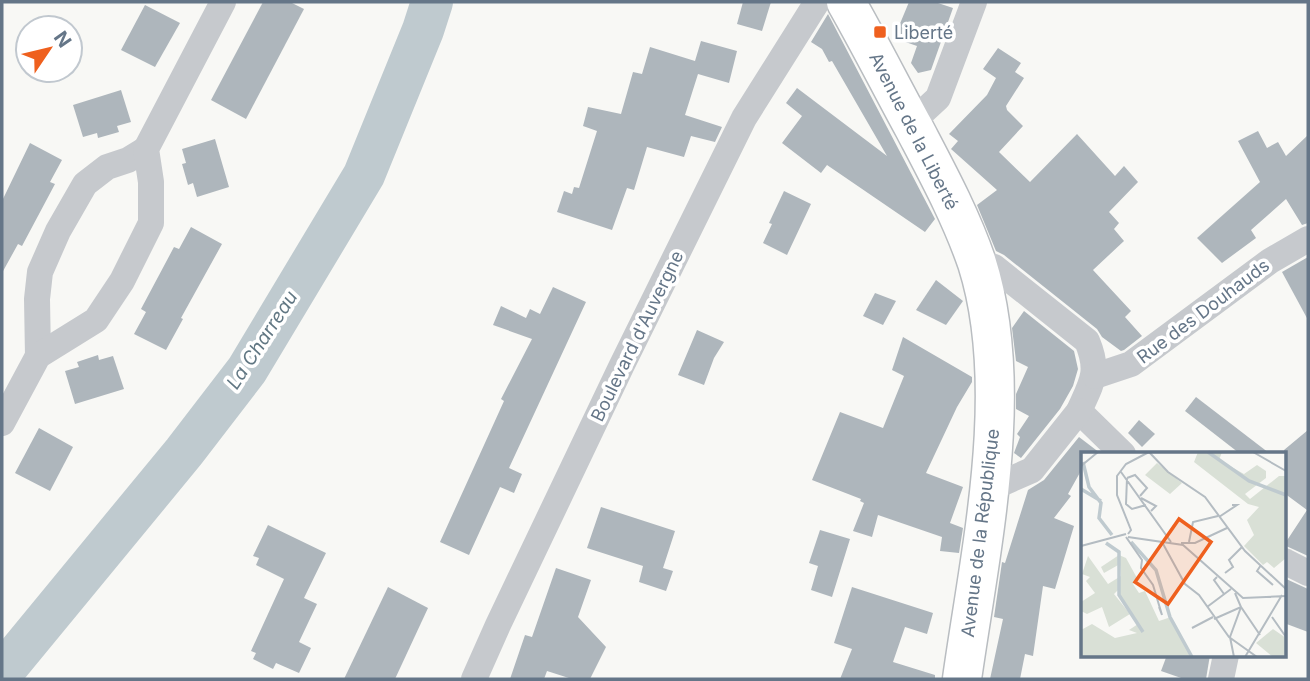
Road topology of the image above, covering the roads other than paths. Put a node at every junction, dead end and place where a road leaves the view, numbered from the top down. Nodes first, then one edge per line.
1 (223, 2) edge
2 (817, 2) edge
3 (846, 2) edge
4 (974, 2) edge
5 (911, 123) junction
6 (146, 149) junction
7 (1308, 239) edge
8 (976, 263) junction
9 (38, 356) junction
10 (1095, 376) junction
11 (1079, 411) junction
12 (2, 423) edge
13 (1122, 452) edge
14 (989, 489) junction
15 (1286, 562) edge
16 (1308, 573) edge
17 (1226, 656) edge
18 (474, 679) edge
19 (962, 679) edge
20 (1221, 679) edge

1 - 6 street
2 - 18 street, Boulevard d'Auvergne
3 - 5 main road, Avenue de la Liberté
4 - 5 street
5 - 8 main road, Avenue de la Liberté
6 - 9 street
6 - 9 street
7 - 10 street, Rue des Douhauds
8 - 10 street
8 - 14 main road, Avenue de la République
9 - 12 street
10 - 11 street
11 - 13 street
11 - 14 street
14 - 19 main road, Avenue de la République
15 - 16 street
17 - 20 street

